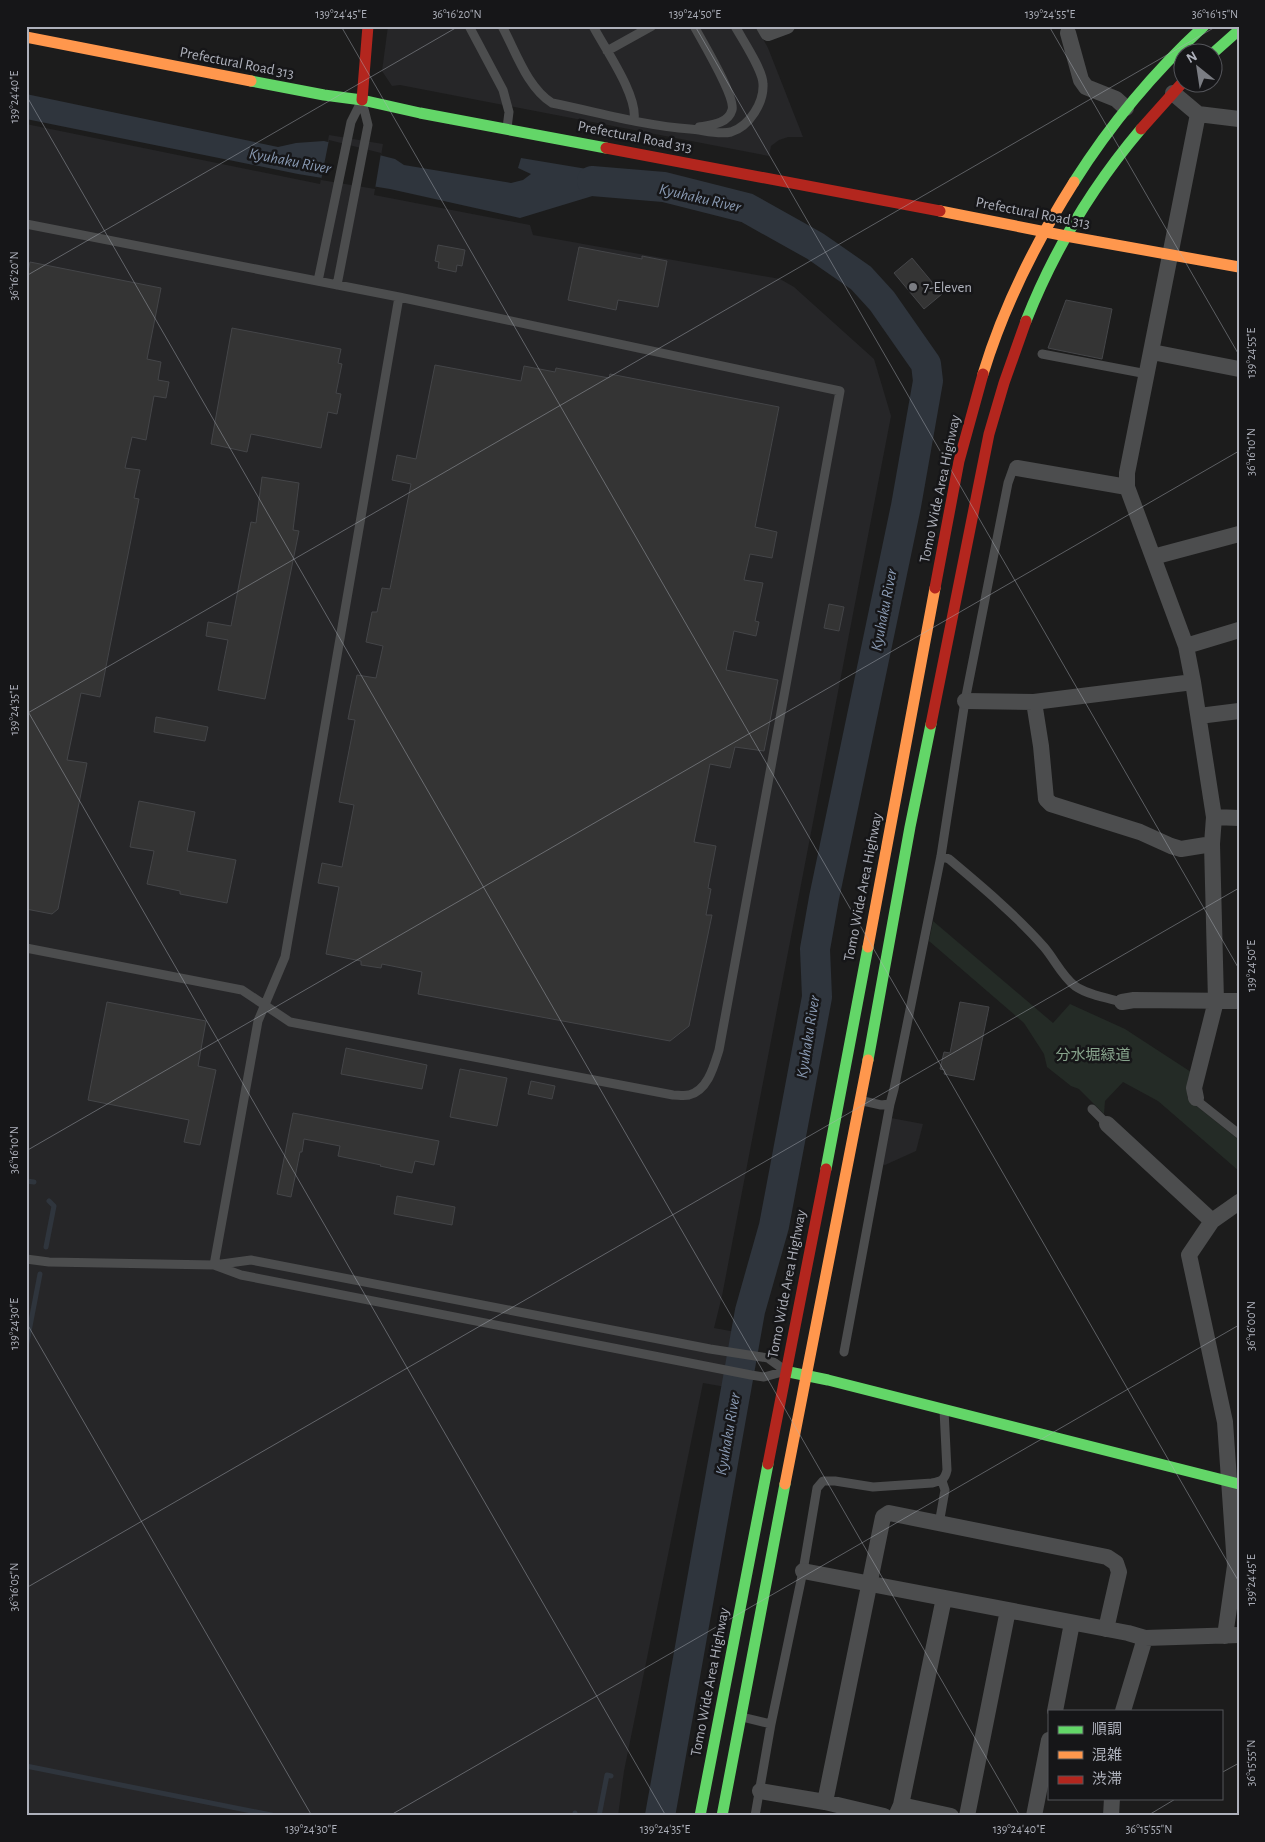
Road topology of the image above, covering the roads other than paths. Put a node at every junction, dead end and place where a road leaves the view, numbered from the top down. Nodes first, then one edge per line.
1 (368, 26) edge
2 (469, 26) edge
3 (502, 26) edge
4 (593, 26) edge
5 (652, 26) edge
6 (694, 26) edge
7 (735, 26) edge
8 (764, 26) edge
9 (787, 26) edge
10 (1204, 26) edge
11 (1239, 30) edge
12 (1068, 33) dead end
13 (26, 37) edge
14 (1222, 45) edge
15 (606, 51) junction
16 (1174, 92) edge
17 (1181, 92) edge
18 (362, 100) junction
19 (1126, 108) junction
20 (1198, 114) junction
21 (634, 120) junction
22 (1239, 120) edge
23 (507, 128) junction
24 (689, 129) junction
25 (26, 224) edge
26 (1043, 231) junction
27 (1066, 236) junction
28 (1170, 254) junction
29 (1239, 267) edge
30 (318, 281) junction
31 (337, 285) junction
32 (399, 297) junction
33 (1152, 352) junction
34 (1042, 354) dead end
35 (1239, 369) edge
36 (1147, 374) junction
37 (1017, 468) joint
38 (1127, 488) junction
39 (1239, 534) edge
40 (1153, 557) junction
41 (1239, 630) edge
42 (1186, 646) junction
43 (1194, 682) junction
44 (965, 701) junction
45 (1034, 702) junction
46 (1239, 711) edge
47 (1199, 716) junction
48 (1214, 817) junction
49 (1239, 818) edge
50 (1212, 844) junction
51 (941, 856) junction
52 (26, 948) edge
53 (1216, 1001) junction
54 (1239, 1001) edge
55 (1122, 1002) joint
56 (265, 1004) junction
57 (1196, 1098) joint
58 (861, 1101) junction
59 (890, 1104) junction
60 (1092, 1109) dead end
61 (1107, 1124) joint
62 (1239, 1134) edge
63 (1239, 1202) edge
64 (1212, 1221) junction
65 (26, 1260) edge
66 (214, 1265) junction
67 (844, 1352) dead end
68 (786, 1371) junction
69 (807, 1375) junction
70 (944, 1409) junction
71 (942, 1481) junction
72 (1234, 1483) edge
73 (940, 1524) junction
74 (803, 1571) junction
75 (869, 1583) junction
76 (944, 1598) junction
77 (1008, 1610) junction
78 (1072, 1623) junction
79 (1106, 1629) junction
80 (1232, 1636) edge
81 (1145, 1638) junction
82 (1054, 1710) edge
83 (1123, 1710) edge
84 (741, 1717) junction
85 (771, 1724) junction
86 (1048, 1745) edge
87 (760, 1792) junction
88 (1112, 1800) edge
89 (825, 1802) junction
90 (898, 1810) edge
91 (700, 1816) edge
92 (722, 1816) edge
93 (756, 1816) edge
94 (884, 1816) edge
95 (951, 1816) edge
96 (967, 1816) edge
97 (1034, 1816) edge
98 (1111, 1816) edge

1 - 18 main road
2 - 23 lane
3 - 21 lane
4 - 15 lane
5 - 15 lane
6 - 24 lane
7 - 24 lane
8 - 9 street
10 - 19 main road, Tomo Wide Area Highway
11 - 14 main road
12 - 19 street
13 - 18 main road, Prefectural Road 313
15 - 21 lane
16 - 27 main road
17 - 20 street
18 - 23 main road, Prefectural Road 313
18 - 30 lane
18 - 31 lane
19 - 26 main road, Tomo Wide Area Highway
20 - 22 street
20 - 28 street
21 - 24 lane
23 - 26 main road, Prefectural Road 313
25 - 30 lane
26 - 27 main road, Prefectural Road 313
26 - 68 main road, Tomo Wide Area Highway
27 - 28 main road, Prefectural Road 313
27 - 58 main road
28 - 29 main road, Prefectural Road 313
28 - 33 street
30 - 31 lane
31 - 32 lane
32 - 56 lane
32 - 56 lane
33 - 35 street
33 - 36 street
34 - 36 lane
36 - 38 street
37 - 38 street
37 - 44 lane
38 - 40 street
39 - 40 street
40 - 42 street
41 - 42 street
42 - 43 street
43 - 45 street
43 - 47 street
44 - 45 street
44 - 51 lane
45 - 50 street
46 - 47 street
47 - 48 street
48 - 49 street
48 - 50 street
50 - 53 street
51 - 55 lane
51 - 59 lane
52 - 56 lane
53 - 54 street
53 - 55 street
53 - 57 street
56 - 66 lane
57 - 62 lane
58 - 59 lane
58 - 69 main road
59 - 67 lane
60 - 61 lane
61 - 64 street
63 - 64 street
64 - 72 street
65 - 66 lane
66 - 68 lane
66 - 68 lane
68 - 69 main road
68 - 91 main road, Tomo Wide Area Highway
69 - 70 main road
69 - 84 main road
70 - 71 lane
70 - 72 main road
71 - 73 lane
71 - 74 lane
72 - 80 street
73 - 75 street
73 - 79 street
74 - 75 street
74 - 85 lane
75 - 76 street
75 - 89 street
76 - 77 street
76 - 90 street
77 - 78 street
77 - 96 street
78 - 79 street
78 - 82 street
79 - 81 street
80 - 81 street
81 - 83 street
84 - 85 lane
84 - 92 main road
85 - 87 lane
86 - 97 street
87 - 89 street
87 - 93 lane
88 - 98 street
89 - 94 street
90 - 95 street

